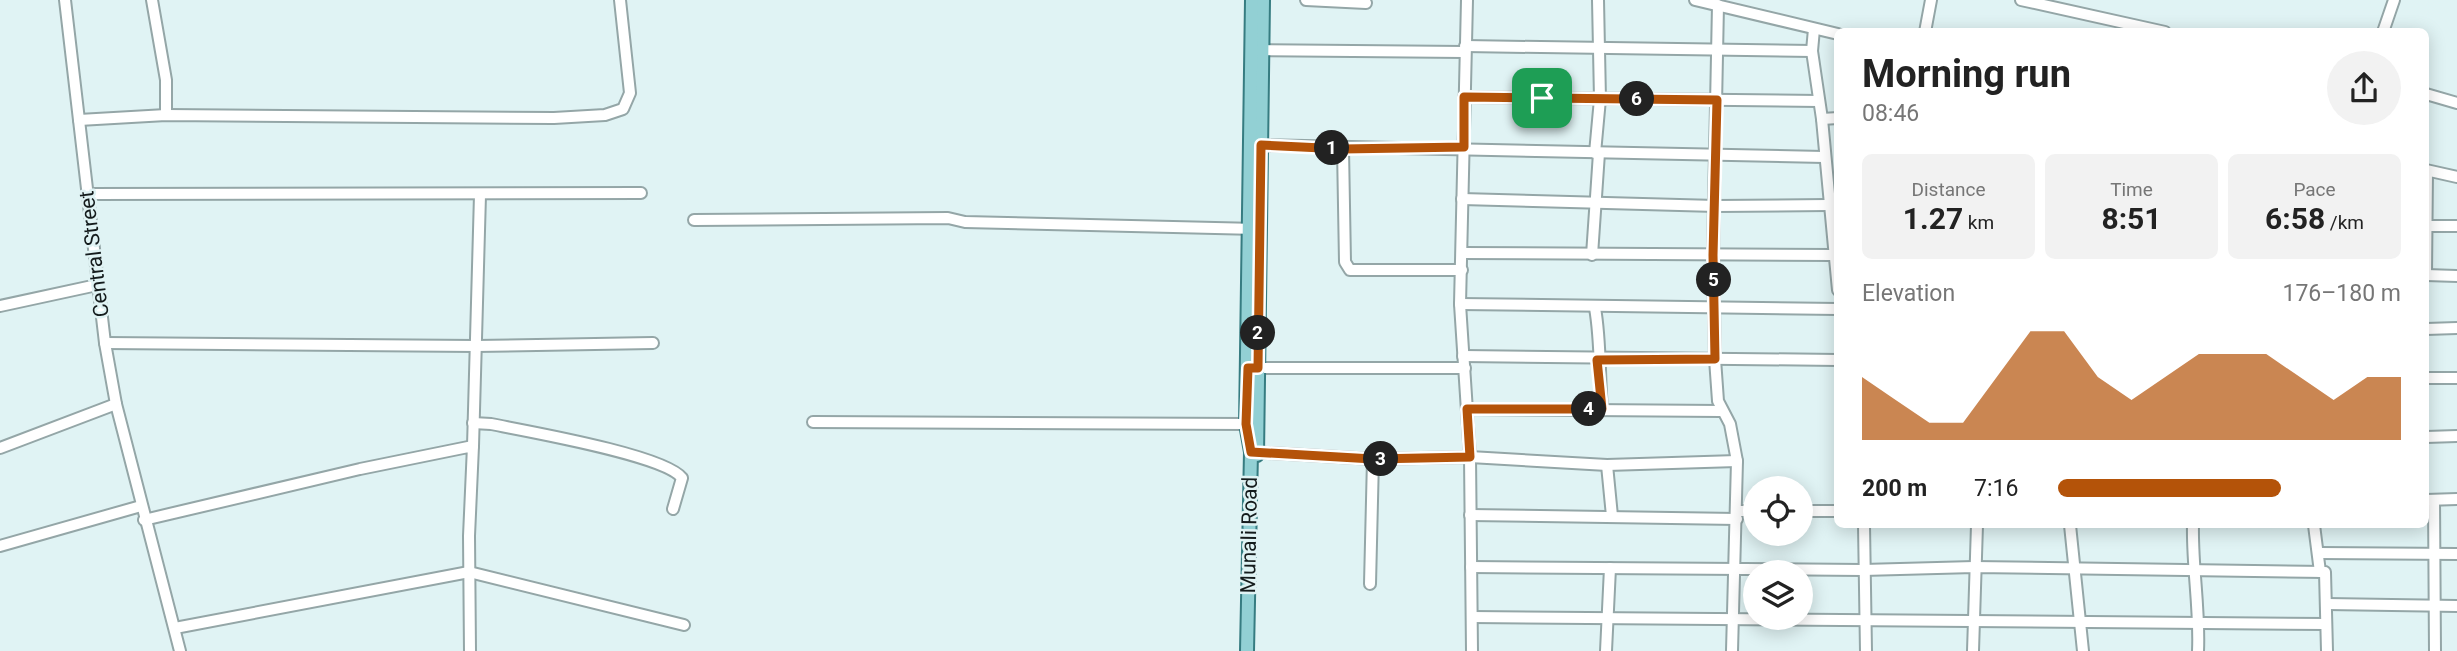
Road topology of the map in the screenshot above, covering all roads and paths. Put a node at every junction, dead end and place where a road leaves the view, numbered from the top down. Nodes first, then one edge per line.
1 (65, 0) edge
2 (152, 0) edge
3 (620, 0) edge
4 (1252, 0) edge
5 (1263, 0) edge
6 (1306, 0) edge
7 (1467, 0) edge
8 (1598, 0) edge
9 (1695, 0) edge
10 (1931, 0) edge
11 (2021, 0) edge
12 (2394, 0) edge
13 (1366, 3) dead end
14 (1718, 5) junction
15 (1926, 28) edge
16 (2147, 28) edge
17 (2385, 28) edge
18 (1814, 29) junction
19 (1834, 33) edge
20 (1598, 48) junction
21 (1464, 49) junction
22 (1717, 49) junction
23 (1257, 50) junction
24 (1812, 51) junction
25 (2429, 95) edge
26 (1464, 97) junction
27 (1600, 99) junction
28 (1717, 100) junction
29 (1819, 101) junction
30 (2457, 103) edge
31 (166, 115) junction
32 (1822, 118) junction
33 (1834, 118) edge
34 (79, 120) junction
35 (1255, 145) junction
36 (1464, 147) junction
37 (1343, 149) junction
38 (1597, 153) junction
39 (1716, 155) junction
40 (1824, 157) junction
41 (1825, 170) junction
42 (1834, 170) edge
43 (2429, 171) edge
44 (2457, 177) edge
45 (640, 193) dead end
46 (87, 194) junction
47 (480, 195) junction
48 (1462, 199) junction
49 (1595, 203) junction
50 (1828, 205) junction
51 (1716, 206) junction
52 (694, 220) dead end
53 (1834, 220) edge
54 (2429, 226) edge
55 (2457, 226) edge
56 (1254, 229) junction
57 (1462, 253) junction
58 (1592, 255) junction
59 (1713, 255) junction
60 (1833, 255) junction
61 (1834, 261) edge
62 (1462, 270) junction
63 (2429, 275) edge
64 (2457, 276) edge
65 (97, 285) junction
66 (1460, 304) junction
67 (0, 306) edge
68 (1714, 306) junction
69 (1595, 308) junction
70 (1834, 309) edge
71 (2457, 328) edge
72 (2429, 329) edge
73 (105, 343) junction
74 (653, 343) dead end
75 (476, 346) junction
76 (1463, 356) junction
77 (1715, 359) junction
78 (1597, 360) junction
79 (1834, 360) edge
80 (1253, 368) junction
81 (1465, 368) junction
82 (2429, 378) edge
83 (2457, 378) edge
84 (116, 404) junction
85 (1467, 409) junction
86 (1602, 409) junction
87 (1721, 411) junction
88 (813, 422) dead end
89 (473, 423) junction
90 (1246, 424) junction
91 (2457, 436) edge
92 (2429, 437) edge
93 (473, 446) junction
94 (0, 448) edge
95 (1254, 452) junction
96 (1470, 457) junction
97 (1373, 459) junction
98 (1737, 461) junction
99 (1608, 465) junction
100 (2457, 499) edge
101 (2430, 500) edge
102 (141, 506) junction
103 (673, 509) dead end
104 (1813, 511) edge
105 (1834, 511) edge
106 (1743, 514) edge
107 (1470, 515) junction
108 (1737, 515) junction
109 (1612, 516) junction
110 (145, 520) junction
111 (1864, 528) edge
112 (1977, 528) edge
113 (2070, 528) edge
114 (2193, 528) edge
115 (2315, 528) edge
116 (0, 546) edge
117 (2319, 553) junction
118 (2435, 554) junction
119 (2457, 554) edge
120 (1974, 567) junction
121 (1471, 568) junction
122 (1609, 568) junction
123 (1733, 568) junction
124 (1863, 570) junction
125 (2076, 570) junction
126 (2192, 570) junction
127 (469, 572) junction
128 (2320, 572) junction
129 (1370, 584) dead end
130 (2327, 604) junction
131 (2434, 606) junction
132 (2457, 606) edge
133 (1472, 617) junction
134 (1609, 617) junction
135 (1732, 620) junction
136 (1973, 620) junction
137 (2082, 621) junction
138 (1865, 622) junction
139 (2199, 623) junction
140 (2326, 624) junction
141 (684, 625) dead end
142 (174, 628) junction
143 (180, 651) edge
144 (470, 651) edge
145 (1247, 651) edge
146 (1255, 651) edge
147 (1472, 651) edge
148 (1606, 651) edge
149 (1732, 651) edge
150 (1866, 651) edge
151 (1973, 651) edge
152 (2083, 651) edge
153 (2198, 651) edge
154 (2327, 651) edge
155 (2435, 651) edge

1 - 34 street, Central Street
2 - 31 street
3 - 31 street
4 - 23 main road, Munali Road
5 - 23 main road, Munali Road
6 - 13 street
7 - 21 street
8 - 20 street
9 - 14 street
10 - 15 street
11 - 16 street
12 - 17 street
14 - 18 street
14 - 22 street
18 - 19 street
18 - 24 street
20 - 21 street
20 - 22 street
20 - 27 street
21 - 23 street
21 - 26 street
22 - 24 street
22 - 28 street
23 - 35 main road, Munali Road
24 - 29 street
25 - 30 street
26 - 27 street
26 - 36 street
27 - 28 street
27 - 38 street
28 - 29 street
28 - 39 street
29 - 32 street
31 - 34 street
32 - 33 street
32 - 40 street
34 - 46 street, Central Street
35 - 37 street
35 - 56 main road, Munali Road
36 - 37 street
36 - 38 street
36 - 48 street
37 - 62 street
38 - 39 street
38 - 49 street
39 - 40 street
39 - 51 street
40 - 41 street
41 - 42 street
41 - 50 street
43 - 44 street
45 - 47 street
46 - 47 street
46 - 65 street, Central Street
47 - 75 street
48 - 49 street
48 - 57 street
49 - 51 street
49 - 58 street
50 - 51 street
50 - 53 street
51 - 59 street
52 - 56 street
53 - 60 street
54 - 55 street
56 - 80 main road, Munali Road
57 - 58 street
57 - 62 street
58 - 59 street
59 - 60 street
59 - 68 street
60 - 61 street
62 - 66 street
63 - 64 street
65 - 67 street
65 - 73 street, Central Street
66 - 69 street
66 - 76 street
68 - 69 street
68 - 70 street
68 - 77 street
69 - 78 street
71 - 72 street
73 - 75 street
73 - 84 street, Central Street
74 - 75 street
75 - 89 street
76 - 78 street
76 - 81 street
77 - 78 street
77 - 79 street
77 - 87 street
78 - 86 street
80 - 81 street
80 - 90 main road, Munali Road
80 - 95 main road, Munali Road
81 - 85 street
82 - 83 street
84 - 94 street
84 - 102 street, Central Street
85 - 86 street
85 - 96 street
86 - 87 street
87 - 98 street
88 - 90 street
89 - 93 street
89 - 103 street
90 - 95 main road, Munali Road
91 - 92 street
93 - 110 street
93 - 127 street
95 - 97 street
95 - 145 main road, Munali Road
95 - 146 main road, Munali Road
96 - 97 street
96 - 99 street
96 - 107 street
97 - 129 street
98 - 99 street
98 - 108 street
99 - 109 street
100 - 101 street
101 - 118 street
102 - 110 street, Central Street
102 - 116 street
104 - 105 street
106 - 108 street
107 - 109 street
107 - 121 street
108 - 109 street
108 - 123 street
110 - 142 street, Central Street
111 - 124 street
112 - 120 street
113 - 125 street
114 - 126 street
115 - 117 street
117 - 118 street
117 - 128 street
118 - 119 street
118 - 131 street
120 - 124 street
120 - 125 street
120 - 136 street
121 - 122 street
121 - 133 street
122 - 123 street
122 - 134 street
123 - 124 street
123 - 135 street
124 - 138 street
125 - 126 street
125 - 137 street
126 - 128 street
126 - 139 street
127 - 141 street
127 - 142 street
127 - 144 street
128 - 130 street
130 - 131 street
130 - 140 street
131 - 132 street
131 - 155 street
133 - 134 street
133 - 147 street
134 - 135 street
134 - 148 street
135 - 138 street
135 - 149 street
136 - 137 street
136 - 138 street
136 - 151 street
137 - 139 street
137 - 152 street
138 - 150 street
139 - 140 street
139 - 153 street
140 - 154 street
142 - 143 street, Central Street

